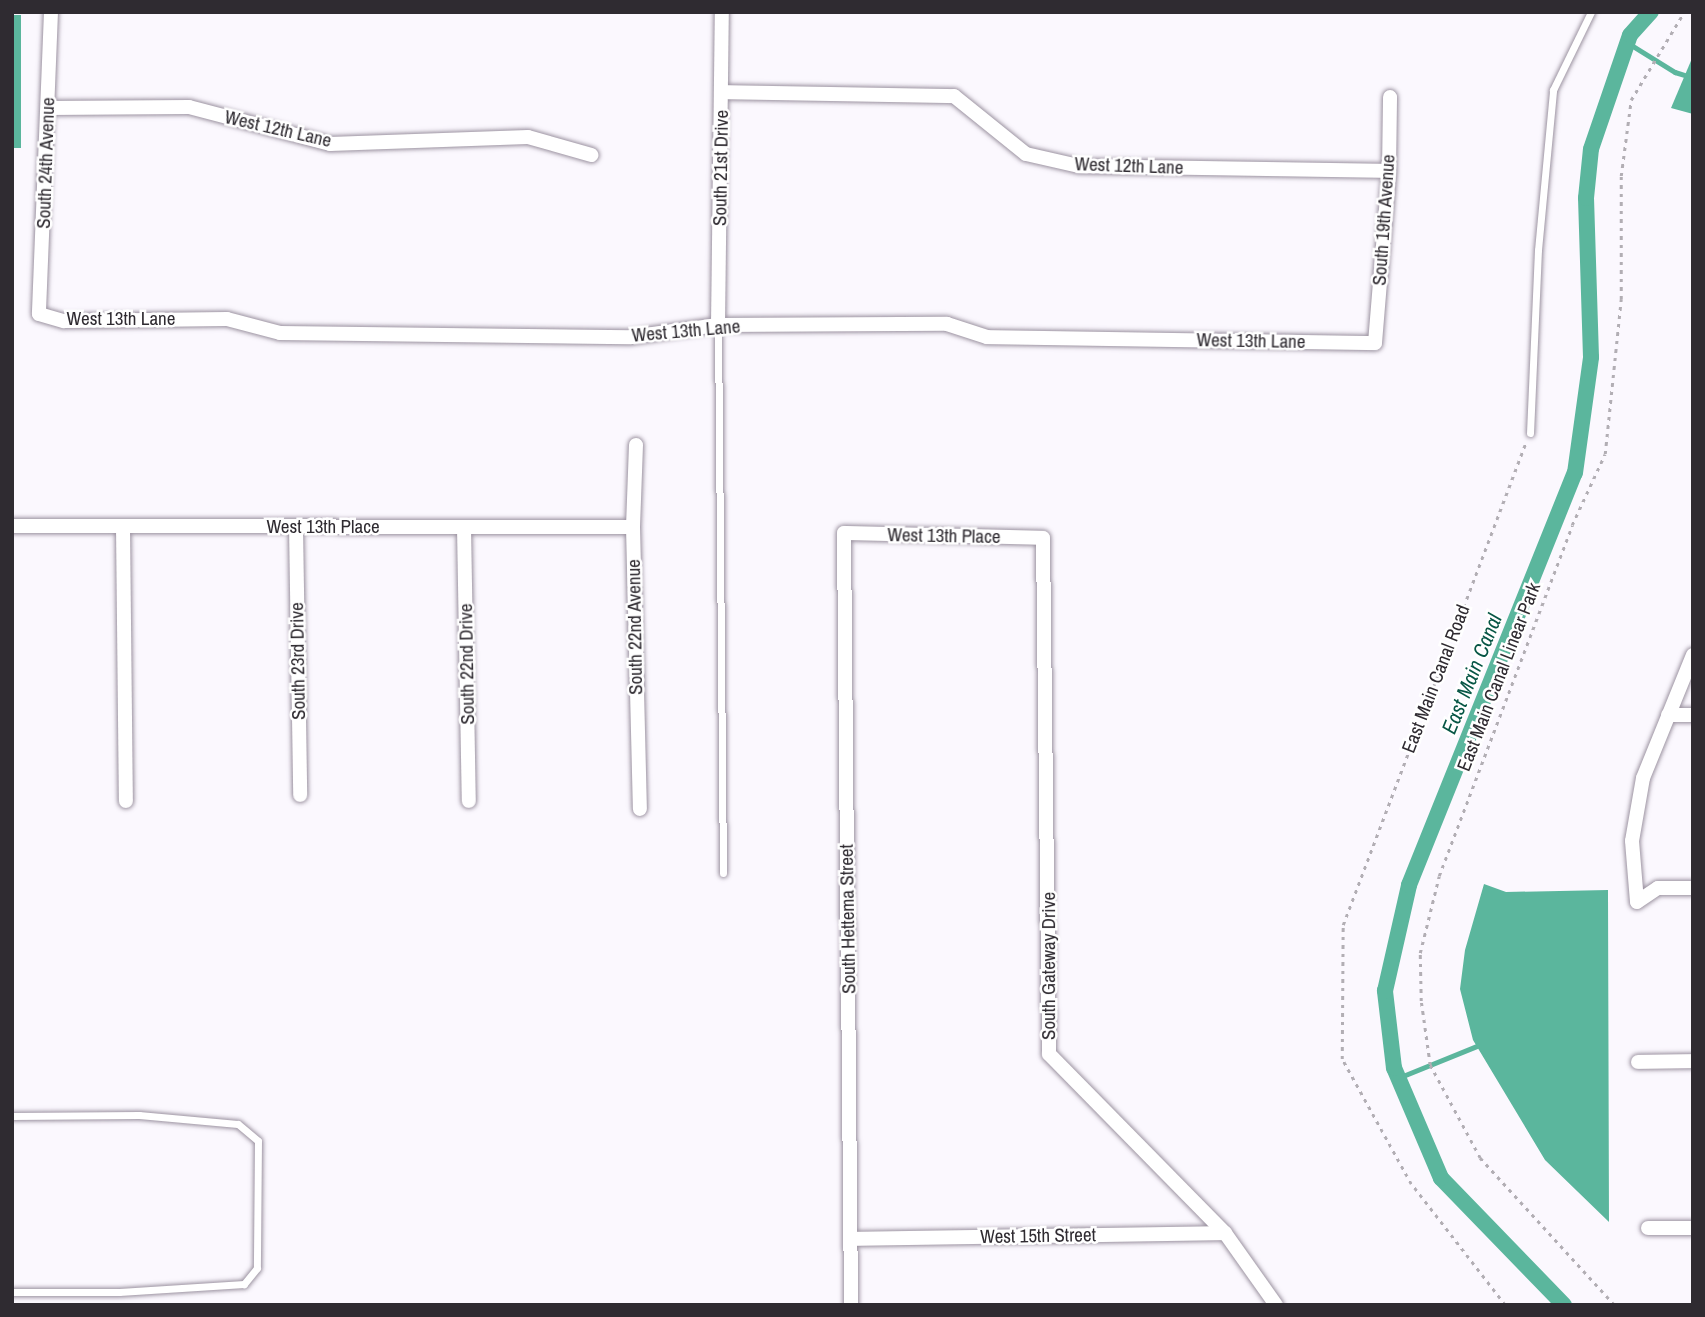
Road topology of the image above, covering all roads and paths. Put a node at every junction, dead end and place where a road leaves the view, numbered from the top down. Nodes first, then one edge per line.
1 (51, 12) edge
2 (722, 12) edge
3 (1591, 12) edge
4 (1684, 12) edge
5 (722, 92) junction
6 (1390, 97) dead end
7 (48, 108) junction
8 (591, 155) dead end
9 (1389, 171) junction
10 (40, 314) joint
11 (719, 325) junction
12 (1375, 343) joint
13 (1530, 433) joint
14 (636, 444) dead end
15 (12, 526) edge
16 (123, 526) junction
17 (296, 526) junction
18 (464, 527) junction
19 (633, 527) junction
20 (844, 533) joint
21 (1043, 538) joint
22 (1693, 655) edge
23 (1668, 715) junction
24 (1693, 715) edge
25 (300, 795) dead end
26 (126, 801) dead end
27 (469, 801) dead end
28 (639, 810) dead end
29 (723, 873) dead end
30 (1693, 888) edge
31 (1693, 1061) edge
32 (1638, 1062) dead end
33 (12, 1116) edge
34 (1648, 1228) dead end
35 (1693, 1228) edge
36 (1225, 1233) junction
37 (851, 1239) junction
38 (12, 1292) edge
39 (850, 1305) edge
40 (1276, 1305) edge
41 (1505, 1305) edge
42 (1614, 1305) edge

1 - 7 street, South 24th Avenue
2 - 5 street, South 21st Drive
3 - 13 lane
4 - 42 path, East Main Canal Linear Park
5 - 9 street, West 12th Lane
5 - 11 street, South 21st Drive
6 - 9 street, South 19th Avenue
7 - 8 street, West 12th Lane
7 - 10 street, South 24th Avenue
9 - 12 street, South 19th Avenue
10 - 11 street, West 13th Lane
11 - 12 street, West 13th Lane
11 - 29 lane
13 - 41 path, East Main Canal Road
14 - 19 street, South 22nd Avenue
15 - 16 street, West 13th Place
16 - 17 street, West 13th Place
16 - 26 street
17 - 18 street, West 13th Place
17 - 25 street, South 23rd Drive
18 - 19 street, West 13th Place
18 - 27 street, South 22nd Drive
19 - 28 street, South 22nd Avenue
20 - 21 street, West 13th Place
20 - 37 street, South Hettema Street
21 - 36 street, South Gateway Drive
22 - 23 street
23 - 24 street
23 - 30 street
31 - 32 street
33 - 38 lane
34 - 35 street
36 - 37 street, West 15th Street
36 - 40 street, South Gateway Drive
37 - 39 street, South Hettema Street

